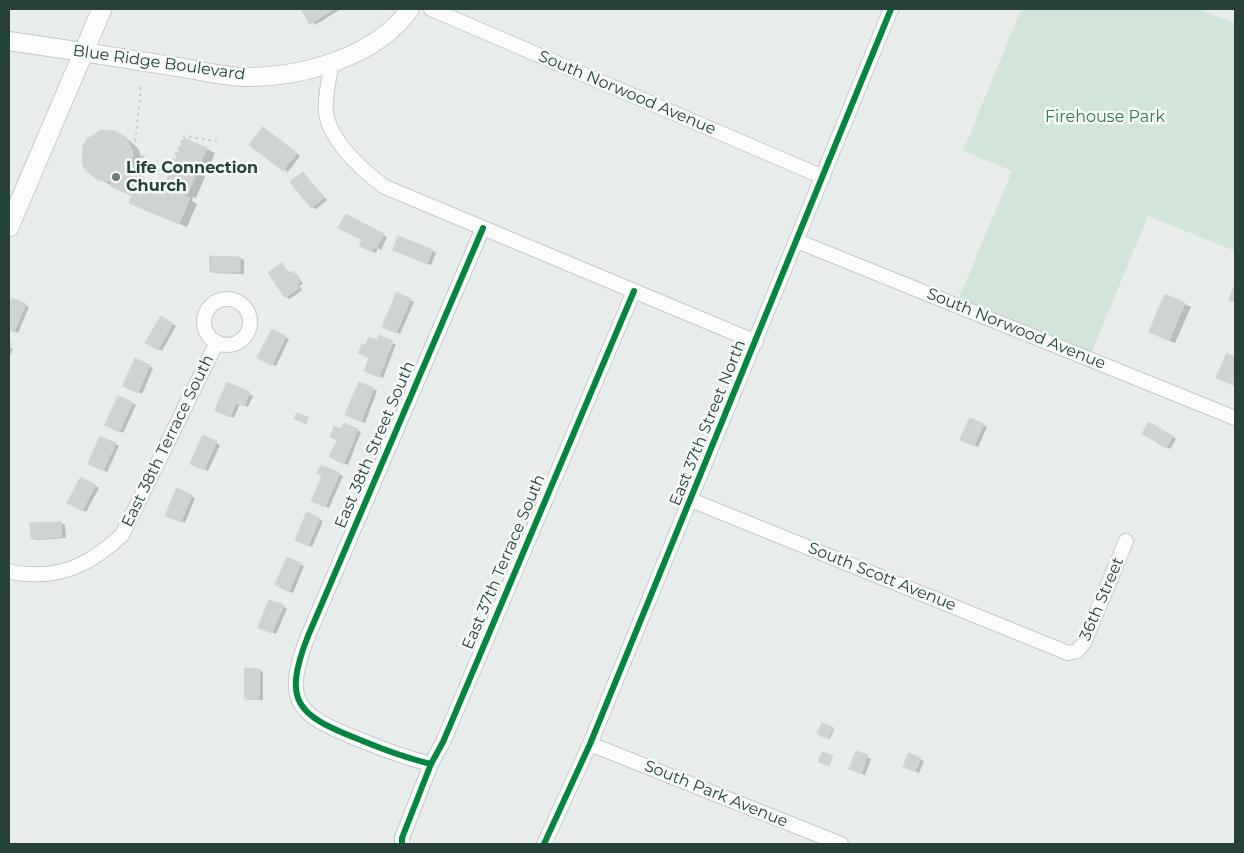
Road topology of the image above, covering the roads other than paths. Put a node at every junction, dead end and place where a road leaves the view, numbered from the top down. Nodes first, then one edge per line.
1 (102, 9) edge
2 (410, 9) edge
3 (431, 9) edge
4 (891, 9) edge
5 (9, 41) edge
6 (84, 52) junction
7 (331, 63) junction
8 (823, 177) junction
9 (9, 227) edge
10 (483, 228) junction
11 (797, 241) junction
12 (634, 291) junction
13 (217, 342) dead end
14 (756, 342) junction
15 (1235, 418) edge
16 (691, 500) junction
17 (1126, 541) dead end
18 (9, 571) edge
19 (1072, 652) joint
20 (590, 744) junction
21 (431, 764) junction
22 (402, 844) edge
23 (544, 844) edge
24 (841, 844) edge

1 - 6 main road
2 - 7 street, Blue Ridge Boulevard
3 - 8 street, South Norwood Avenue
4 - 8 street, East 37th Street North
5 - 6 street, Blue Ridge Boulevard
6 - 7 street, Blue Ridge Boulevard
6 - 9 main road
7 - 10 street
8 - 11 street, East 37th Street North
10 - 12 street
10 - 21 street, East 38th Street South
11 - 14 street, East 37th Street North
11 - 15 street, South Norwood Avenue
12 - 14 street
12 - 21 street, East 37th Terrace South
13 - 18 street, East 38th Terrace South
14 - 16 street, East 37th Street North
16 - 19 street, South Scott Avenue
16 - 20 street, East 37th Street North
17 - 19 street, 36th Street
20 - 23 street, East 37th Street North
20 - 24 street, South Park Avenue
21 - 22 street, East 37th Terrace South

